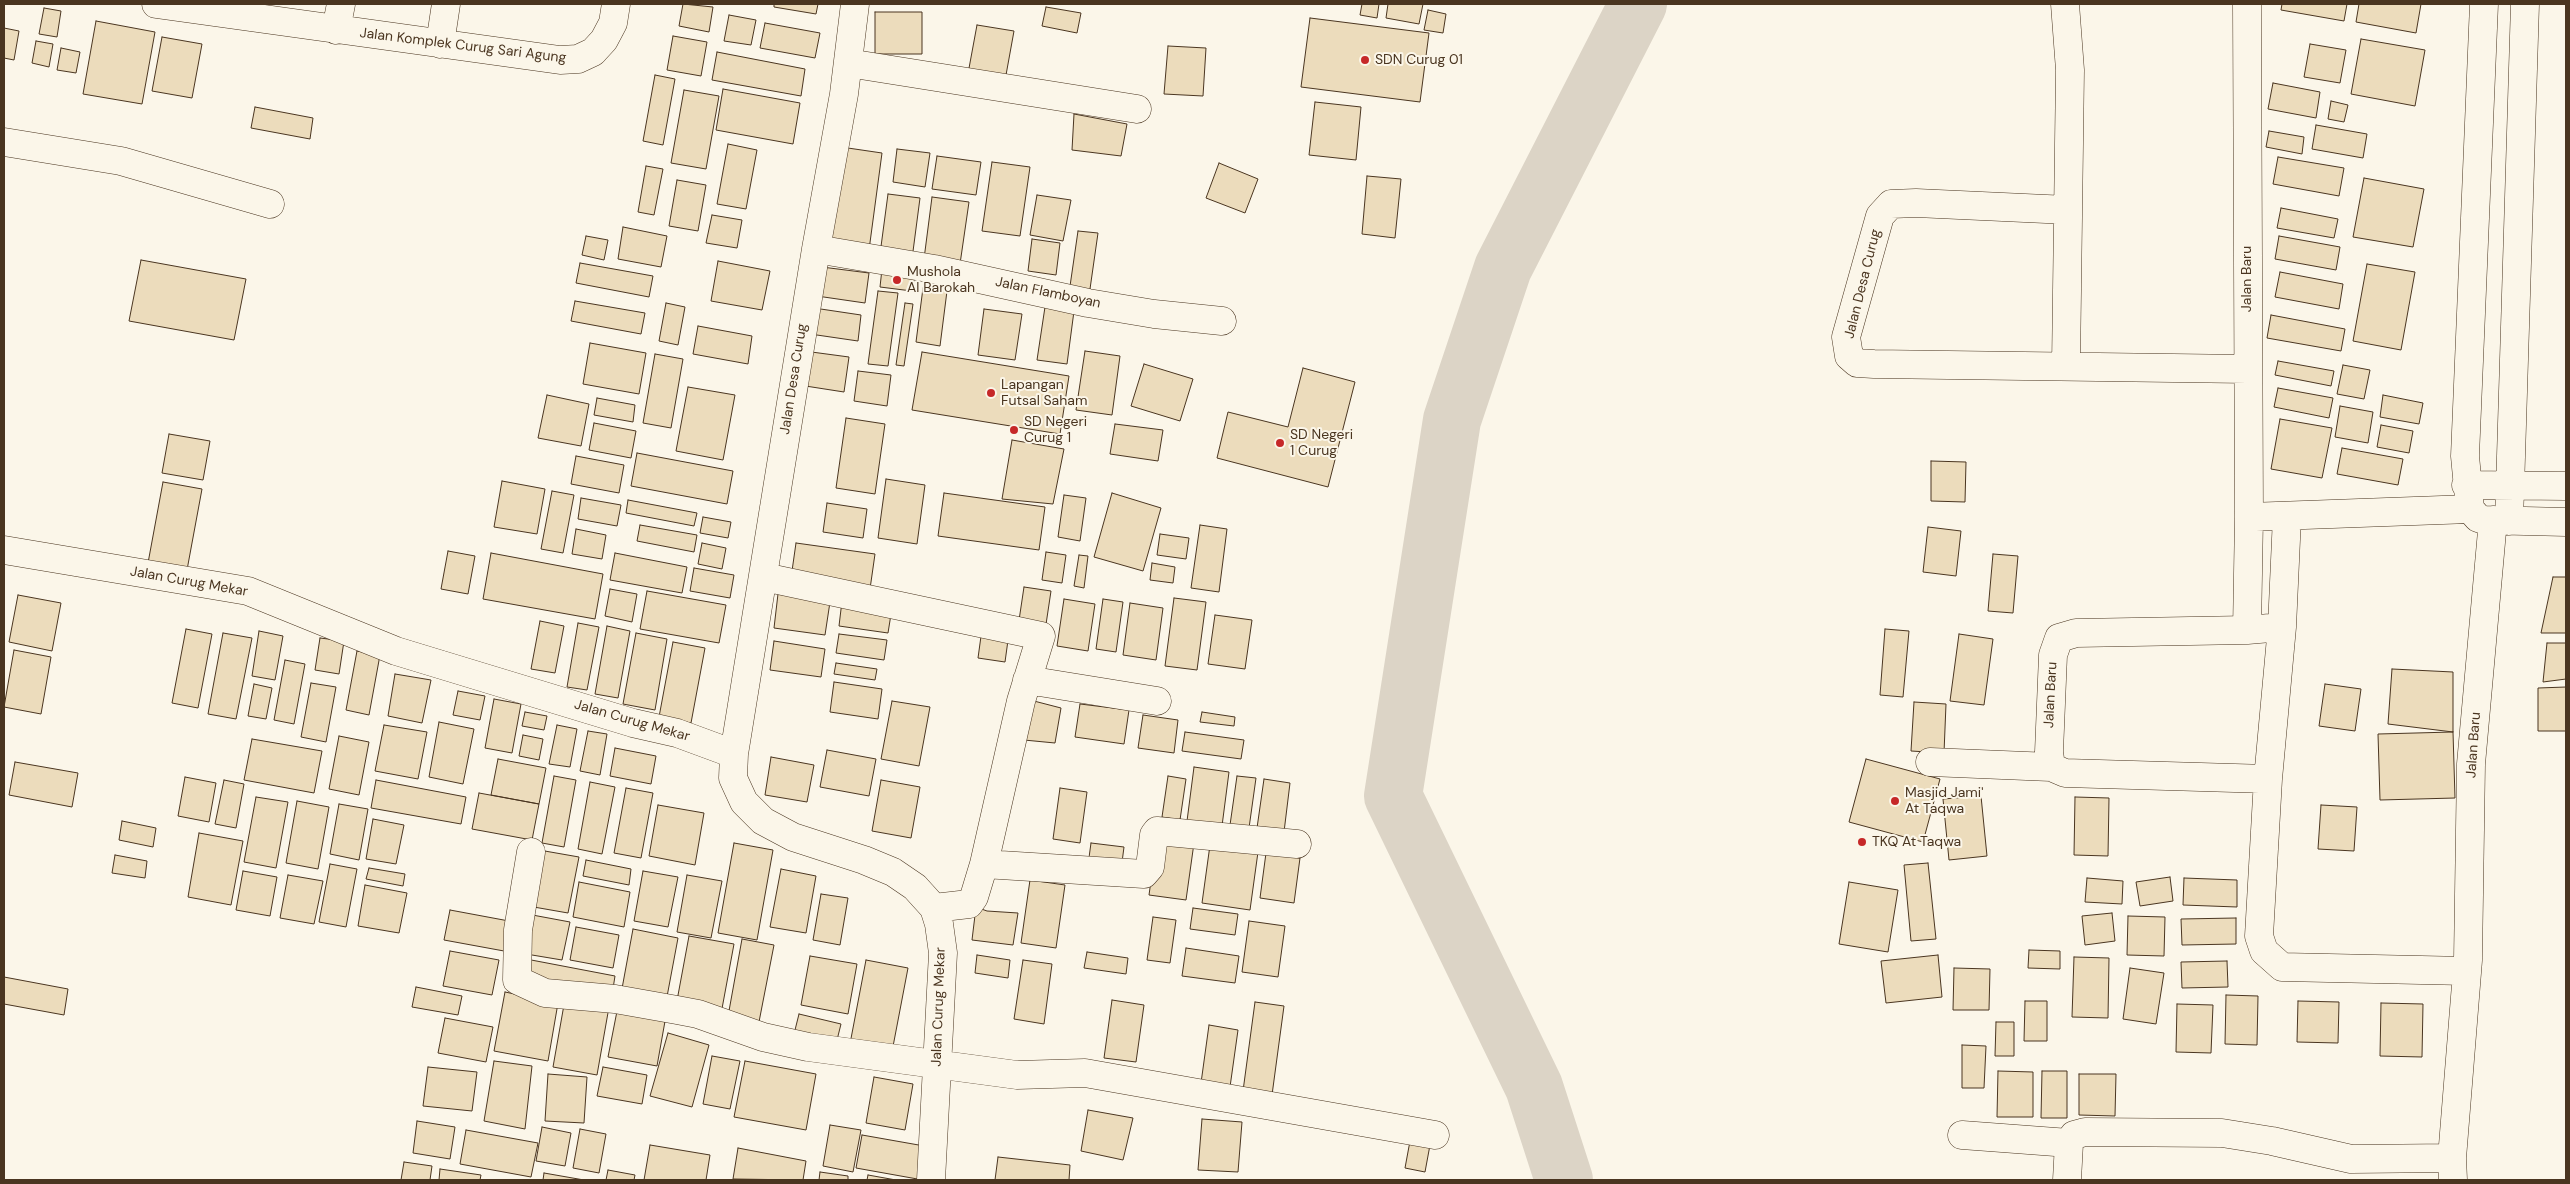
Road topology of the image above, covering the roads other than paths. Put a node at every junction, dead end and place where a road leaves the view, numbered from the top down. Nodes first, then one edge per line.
1 (156, 4) edge
2 (446, 4) edge
3 (616, 4) edge
4 (855, 4) edge
5 (2065, 4) edge
6 (2247, 4) edge
7 (2484, 4) edge
8 (2525, 4) edge
9 (200, 7) edge
10 (339, 17) edge
11 (440, 44) junction
12 (848, 63) junction
13 (1137, 109) dead end
14 (4, 142) edge
15 (270, 204) dead end
16 (2068, 210) junction
17 (816, 250) junction
18 (1222, 321) dead end
19 (2066, 365) junction
20 (2247, 369) junction
21 (2509, 485) junction
22 (2566, 486) edge
23 (2479, 509) junction
24 (2249, 517) junction
25 (2287, 517) junction
26 (2566, 522) edge
27 (4, 550) edge
28 (764, 577) junction
29 (2282, 627) junction
30 (2247, 630) junction
31 (1027, 680) junction
32 (1158, 701) dead end
33 (734, 754) junction
34 (1930, 762) dead end
35 (2051, 767) junction
36 (2268, 779) junction
37 (1297, 844) dead end
38 (531, 852) dead end
39 (984, 864) junction
40 (934, 908) junction
41 (2467, 971) junction
42 (938, 1063) junction
43 (1435, 1135) dead end
44 (1962, 1135) dead end
45 (2069, 1143) junction
46 (2452, 1169) edge
47 (931, 1180) edge
48 (2067, 1180) edge

1 - 9 street, Jalan Komplek Curug Sari Agung
2 - 11 street
3 - 11 street, Jalan Komplek Curug Sari Agung
4 - 12 street, Jalan Desa Curug
5 - 16 street
6 - 20 street, Jalan Baru
7 - 23 street
8 - 21 street
9 - 10 street, Jalan Komplek Curug Sari Agung
10 - 11 street, Jalan Komplek Curug Sari Agung
12 - 13 street
12 - 17 street, Jalan Desa Curug
14 - 15 street
16 - 19 street
16 - 19 street, Jalan Desa Curug
17 - 18 street, Jalan Flamboyan
17 - 28 street, Jalan Desa Curug
19 - 20 street, Jalan Desa Curug
20 - 24 street, Jalan Baru
21 - 22 street
21 - 23 street
21 - 23 street
23 - 25 street
23 - 26 street
23 - 41 street, Jalan Baru
24 - 25 street
24 - 30 street, Jalan Baru
25 - 29 street
27 - 33 street, Jalan Curug Mekar
28 - 31 street
28 - 33 street, Jalan Desa Curug
29 - 30 street, Jalan Baru
29 - 36 street
30 - 35 street, Jalan Baru
31 - 32 street
31 - 39 street
33 - 40 street, Jalan Curug Mekar
34 - 35 street
35 - 36 street
36 - 41 street
37 - 39 street
38 - 42 street
39 - 40 street
40 - 42 street, Jalan Curug Mekar
41 - 46 street, Jalan Baru
42 - 43 street
42 - 47 street, Jalan Curug Mekar
44 - 45 street
45 - 46 street
45 - 48 street

